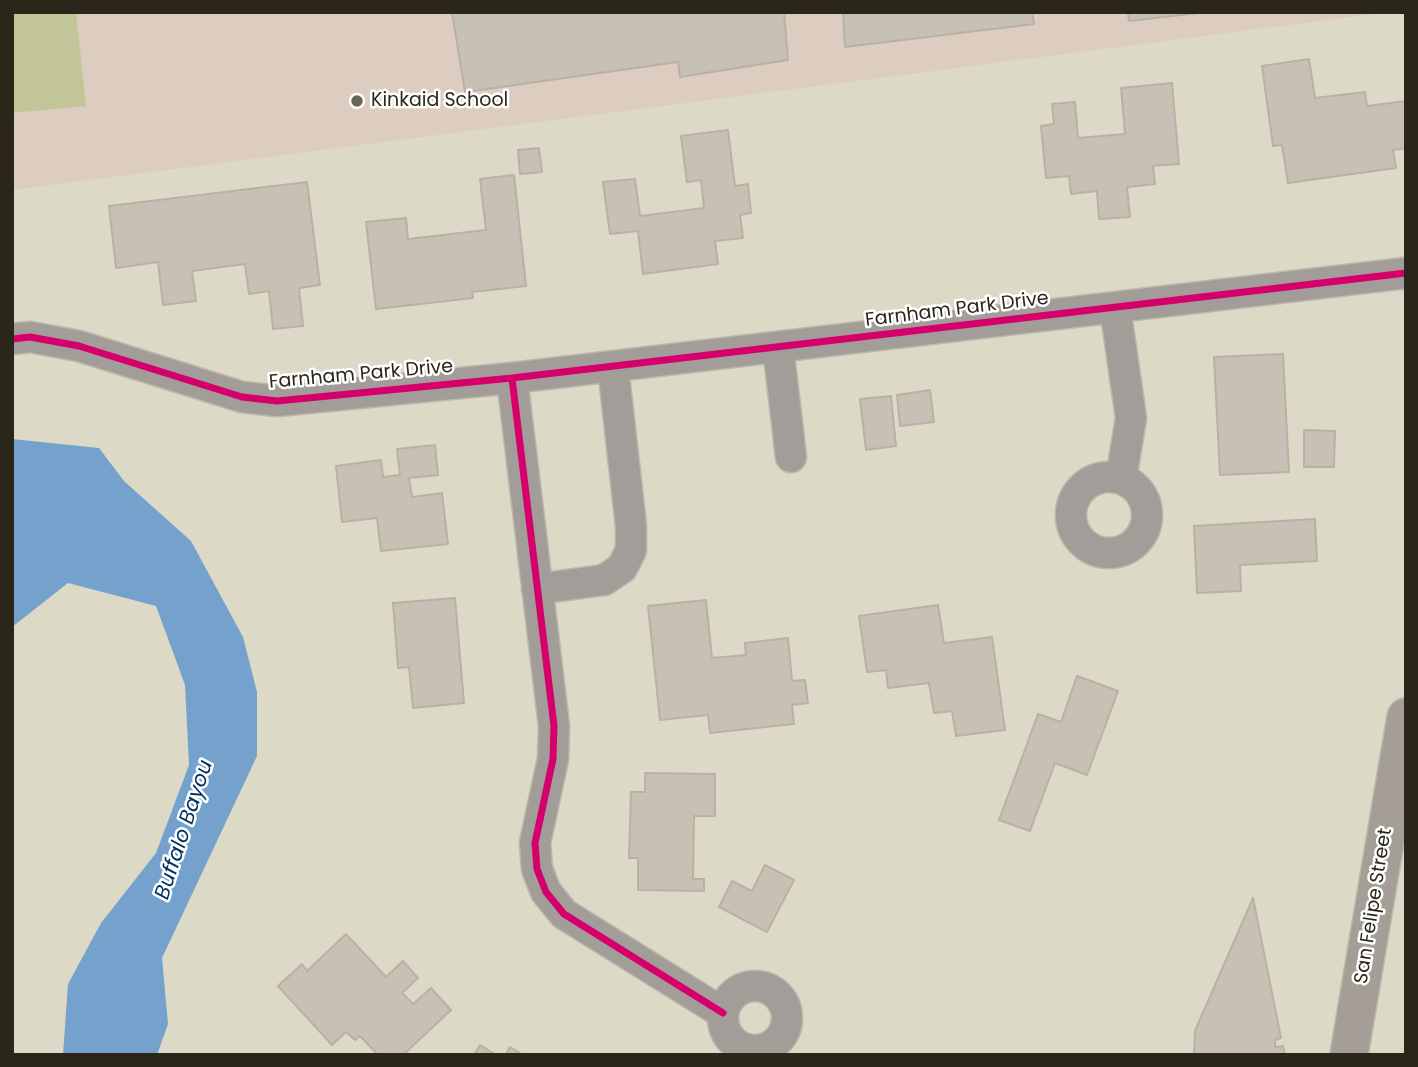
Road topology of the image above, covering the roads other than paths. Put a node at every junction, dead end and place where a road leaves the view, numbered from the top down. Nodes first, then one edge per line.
1 (1406, 273) edge
2 (1115, 307) junction
3 (12, 339) edge
4 (778, 347) junction
5 (613, 367) junction
6 (512, 378) junction
7 (791, 457) dead end
8 (1121, 479) dead end
9 (537, 589) junction
10 (1406, 717) edge
11 (1396, 836) edge
12 (723, 1013) dead end
13 (1349, 1055) edge

1 - 2 street, Farnham Park Drive
2 - 4 street, Farnham Park Drive
2 - 8 street
3 - 6 street, Farnham Park Drive
4 - 5 street, Farnham Park Drive
4 - 7 street
5 - 6 street, Farnham Park Drive
5 - 9 street
6 - 9 street
9 - 12 street
10 - 11 main road, San Felipe Street
11 - 13 main road, San Felipe Street

